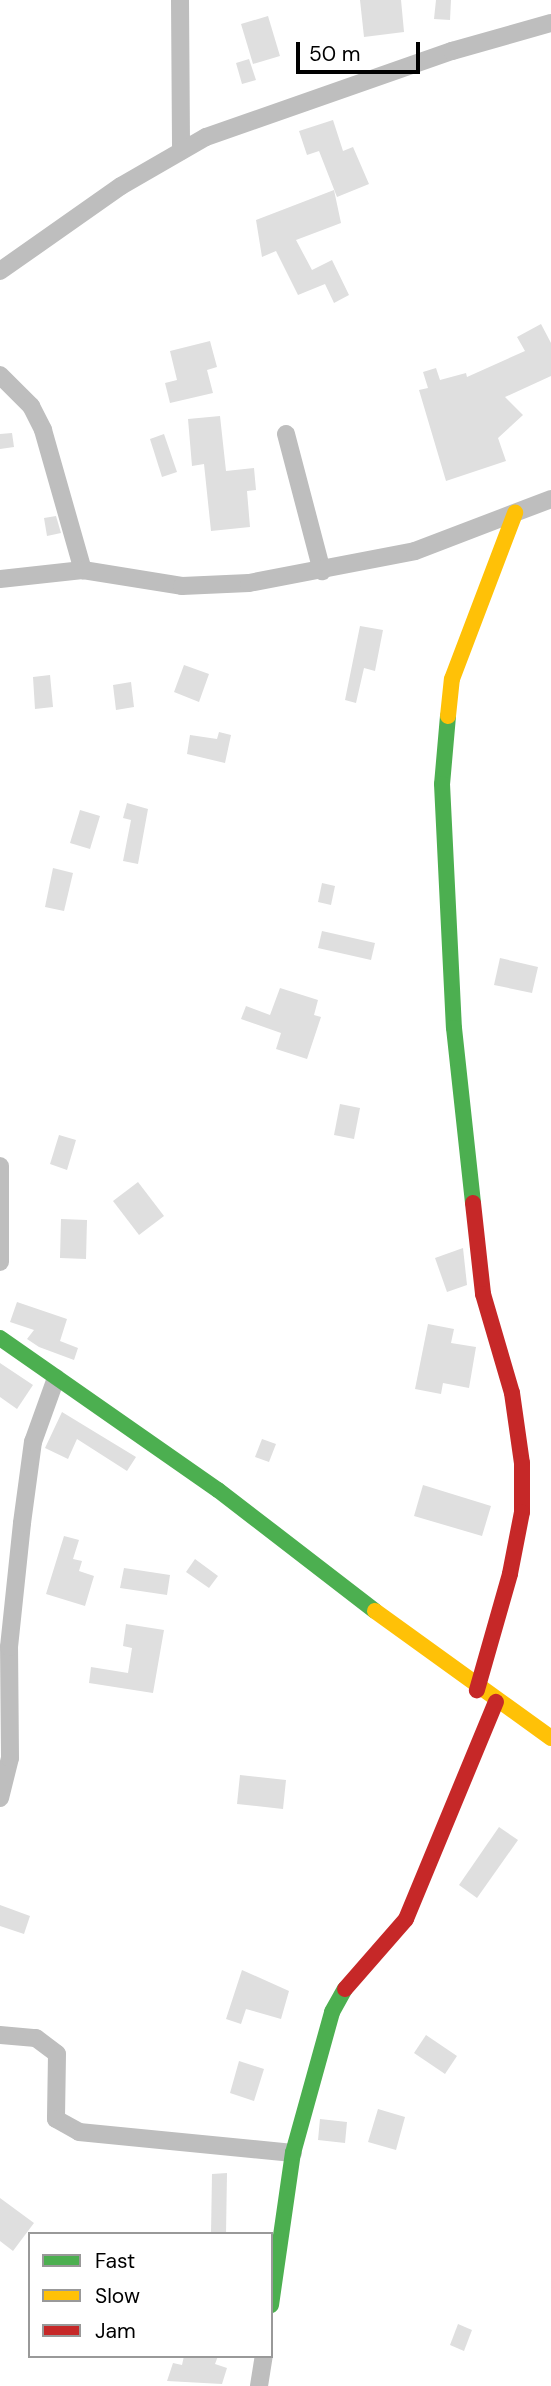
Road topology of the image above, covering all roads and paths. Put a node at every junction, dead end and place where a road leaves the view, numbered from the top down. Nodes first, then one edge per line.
1 (180, 0) edge
2 (551, 23) edge
3 (181, 150) junction
4 (0, 271) edge
5 (0, 376) edge
6 (286, 434) dead end
7 (551, 499) edge
8 (515, 513) junction
9 (476, 530) junction
10 (500, 552) junction
11 (83, 570) junction
12 (322, 571) junction
13 (0, 579) edge
14 (0, 1166) edge
15 (0, 1262) edge
16 (0, 1338) edge
17 (56, 1377) junction
18 (477, 1690) junction
19 (496, 1702) junction
20 (551, 1738) edge
21 (0, 1798) edge
22 (0, 2035) edge
23 (293, 2153) junction
24 (273, 2291) edge
25 (264, 2358) edge
26 (259, 2386) edge

1 - 3 street
2 - 3 street
3 - 4 street
5 - 11 street
6 - 12 street
7 - 8 street
8 - 9 street
8 - 10 street
9 - 10 street
9 - 12 street
10 - 18 street
11 - 12 street
11 - 13 street
14 - 15 street
16 - 17 street
17 - 18 street
17 - 21 street
18 - 19 street
19 - 20 street
19 - 23 street
22 - 23 street
23 - 24 street
25 - 26 street

